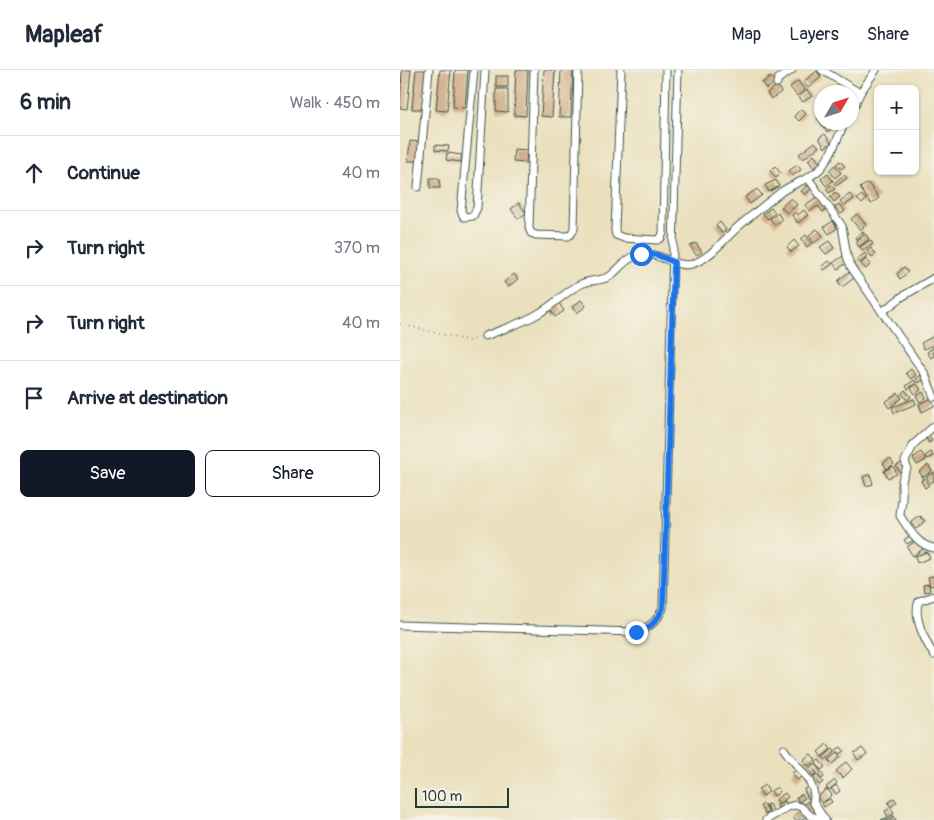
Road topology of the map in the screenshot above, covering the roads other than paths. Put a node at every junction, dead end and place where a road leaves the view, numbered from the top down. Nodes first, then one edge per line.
1 (429, 70) edge
2 (474, 70) edge
3 (485, 70) edge
4 (534, 70) edge
5 (578, 70) edge
6 (621, 70) edge
7 (666, 70) edge
8 (678, 70) edge
9 (792, 70) edge
10 (822, 70) edge
11 (876, 70) edge
12 (777, 83) dead end
13 (860, 93) joint
14 (841, 130) edge
15 (808, 178) junction
16 (418, 188) dead end
17 (674, 262) junction
18 (934, 278) edge
19 (882, 312) junction
20 (484, 336) road end
21 (934, 397) edge
22 (934, 426) edge
23 (934, 548) edge
24 (934, 596) edge
25 (400, 625) edge
26 (934, 655) edge
27 (784, 749) dead end
28 (766, 820) edge
29 (825, 820) edge

1 - 16 street
2 - 3 street
4 - 5 street
6 - 7 street
8 - 17 street
9 - 12 street
10 - 13 street
11 - 13 street
14 - 15 street
15 - 17 street
15 - 19 street
17 - 20 street
17 - 25 street
18 - 19 street
19 - 21 street
22 - 23 street
24 - 26 street
27 - 29 street
28 - 29 street

